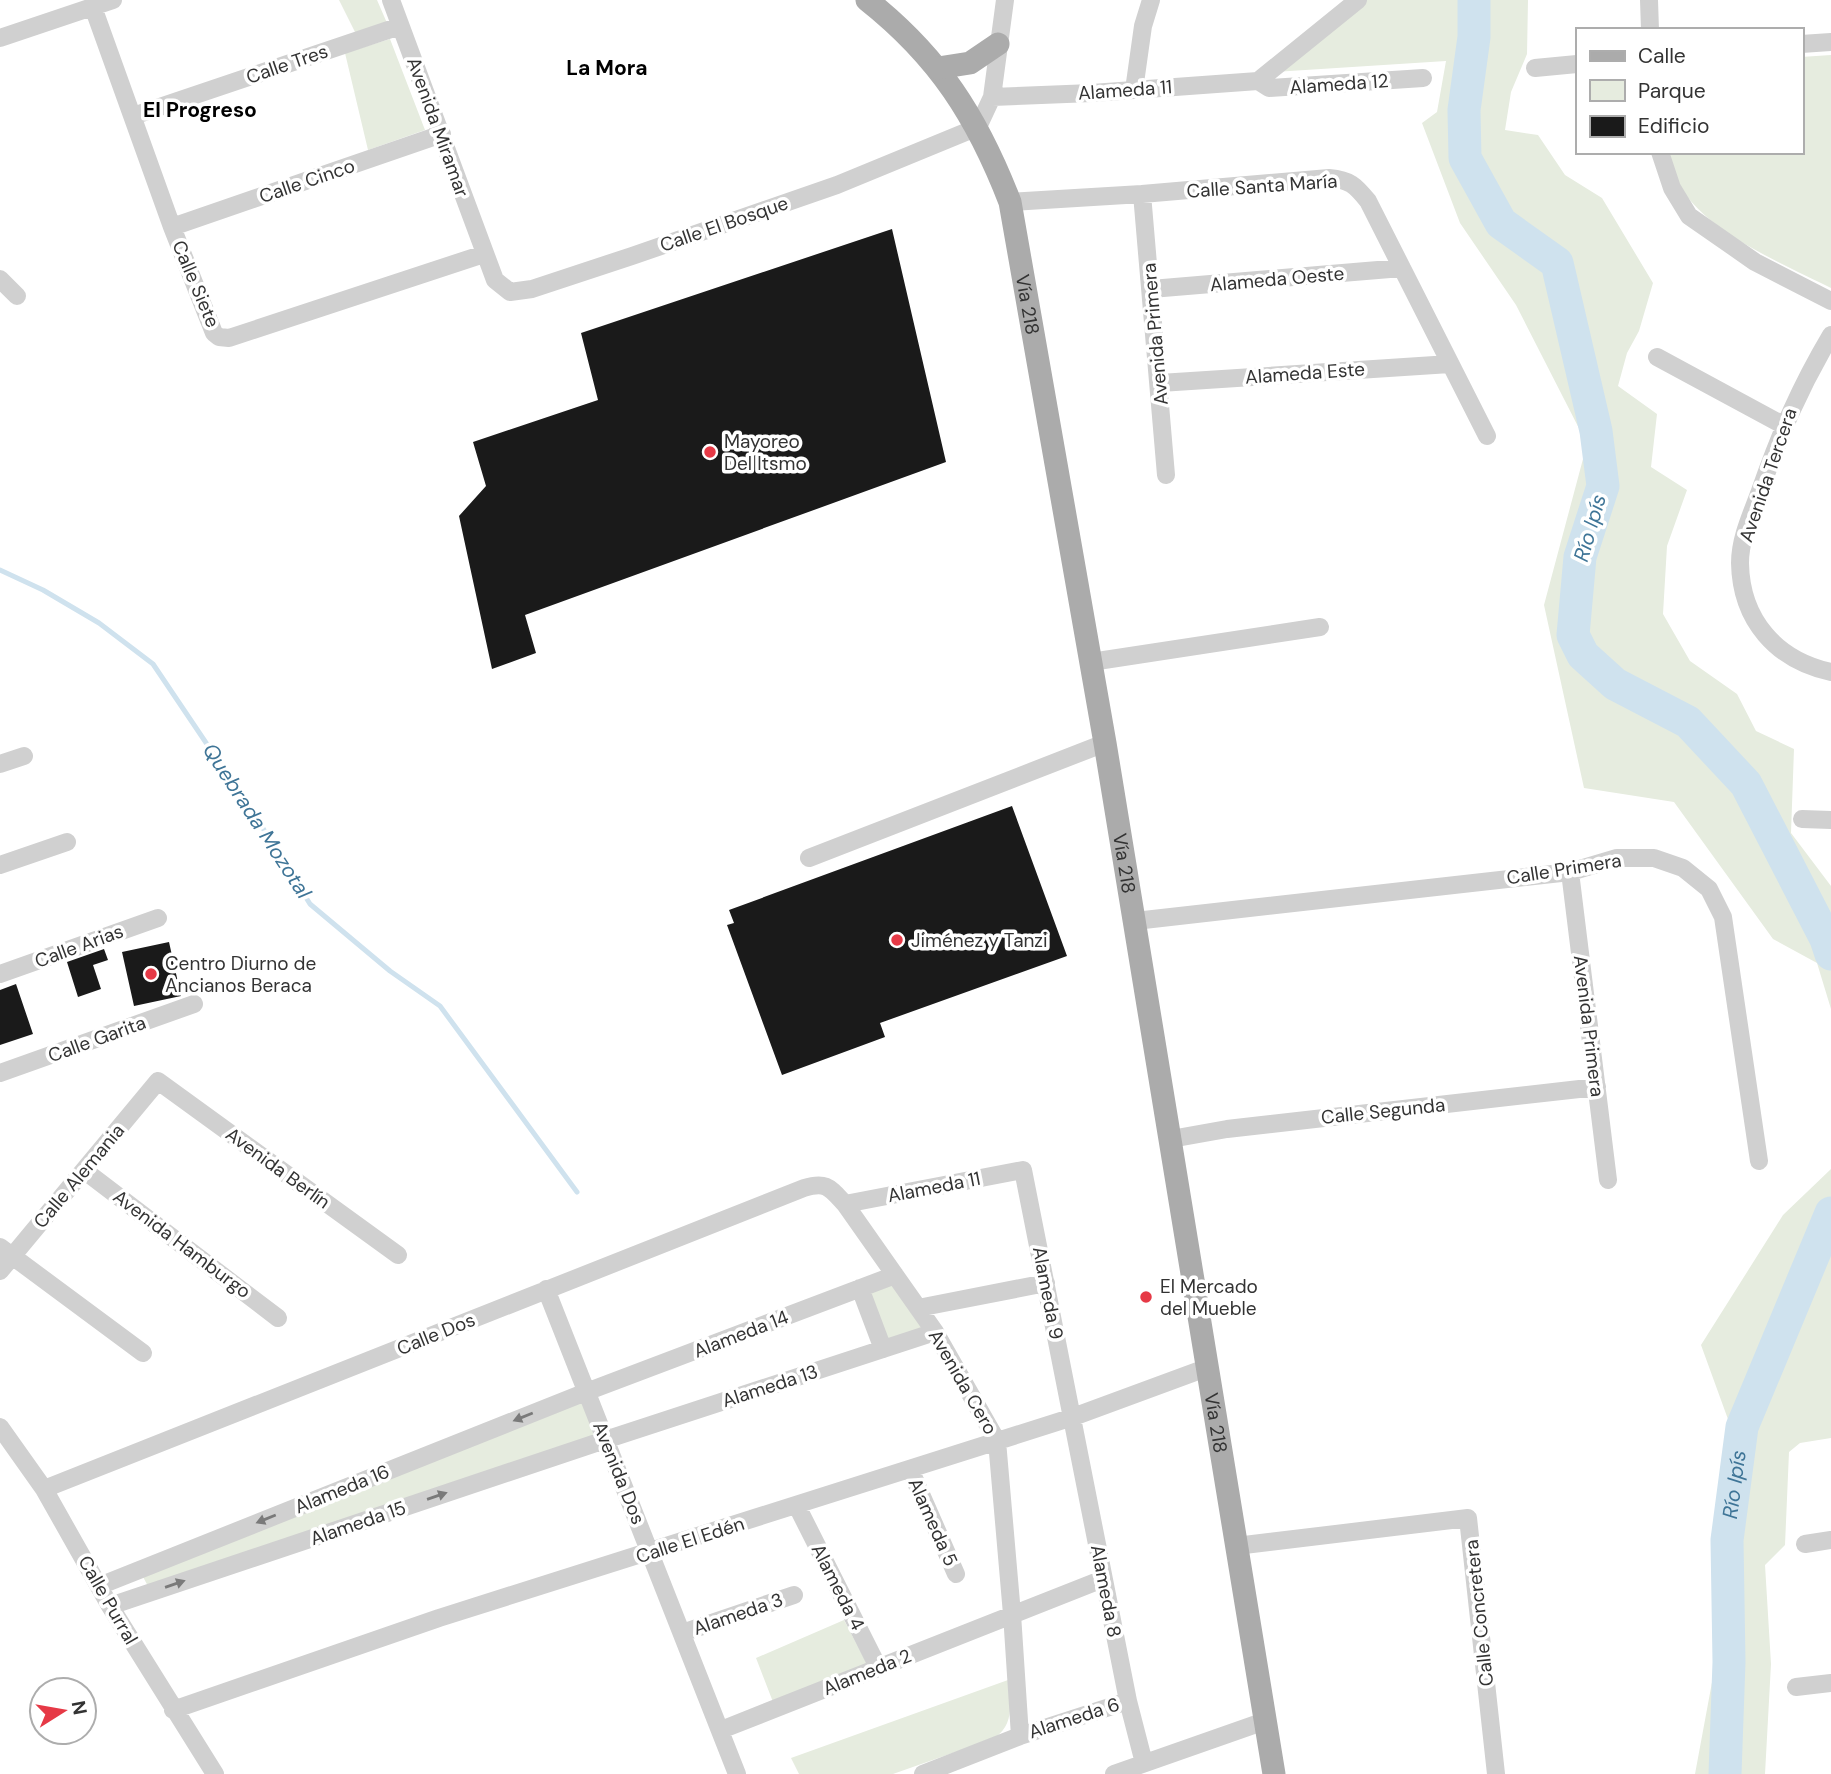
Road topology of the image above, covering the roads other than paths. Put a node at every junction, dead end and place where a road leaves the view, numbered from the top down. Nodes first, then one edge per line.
1 (113, 0) edge
2 (391, 0) edge
3 (867, 0) edge
4 (1004, 0) edge
5 (1151, 0) edge
6 (1359, 0) edge
7 (1650, 0) edge
8 (93, 7) junction
9 (400, 26) junction
10 (1650, 28) edge
11 (0, 37) edge
12 (1831, 42) edge
13 (998, 44) junction
14 (1803, 44) edge
15 (1576, 64) edge
16 (938, 68) junction
17 (1535, 68) dead end
18 (1423, 78) dead end
19 (1258, 81) junction
20 (1134, 90) junction
21 (992, 97) junction
22 (133, 116) junction
23 (978, 127) junction
24 (442, 134) junction
25 (1661, 154) edge
26 (1142, 194) junction
27 (1010, 202) junction
28 (172, 227) junction
29 (484, 254) junction
30 (1402, 268) junction
31 (0, 279) edge
32 (1152, 289) junction
33 (17, 296) dead end
34 (1831, 302) edge
35 (1831, 335) edge
36 (1657, 357) dead end
37 (1450, 364) junction
38 (1160, 383) junction
39 (1783, 425) junction
40 (1487, 436) dead end
41 (1166, 475) dead end
42 (1320, 627) dead end
43 (1091, 662) junction
44 (1831, 672) edge
45 (1105, 743) junction
46 (24, 756) dead end
47 (0, 764) edge
48 (1802, 819) dead end
49 (1831, 820) edge
50 (67, 842) dead end
51 (809, 858) dead end
52 (0, 865) edge
53 (1570, 872) junction
54 (158, 918) dead end
55 (1135, 921) junction
56 (0, 974) edge
57 (194, 1004) dead end
58 (0, 1073) edge
59 (158, 1081) joint
60 (1597, 1087) junction
61 (1171, 1139) junction
62 (1759, 1161) dead end
63 (1023, 1170) joint
64 (85, 1171) junction
65 (1608, 1180) dead end
66 (829, 1187) joint
67 (845, 1204) junction
68 (6, 1251) edge
69 (398, 1255) dead end
70 (0, 1271) edge
71 (895, 1275) junction
72 (1046, 1283) junction
73 (860, 1288) junction
74 (546, 1289) junction
75 (918, 1308) junction
76 (278, 1318) dead end
77 (935, 1332) junction
78 (883, 1349) junction
79 (143, 1353) dead end
80 (1206, 1368) junction
81 (586, 1392) junction
82 (1073, 1417) junction
83 (0, 1427) edge
84 (605, 1440) junction
85 (997, 1441) junction
86 (910, 1469) junction
87 (44, 1489) junction
88 (797, 1506) junction
89 (1831, 1540) edge
90 (1805, 1544) dead end
91 (1236, 1546) junction
92 (651, 1553) junction
93 (956, 1574) dead end
94 (1103, 1579) junction
95 (99, 1586) junction
96 (794, 1595) dead end
97 (110, 1606) junction
98 (1012, 1614) junction
99 (682, 1633) junction
100 (878, 1667) junction
101 (1831, 1683) edge
102 (1796, 1687) dead end
103 (1128, 1701) junction
104 (173, 1710) junction
105 (1265, 1721) junction
106 (721, 1730) junction
107 (1020, 1736) junction
108 (1144, 1763) junction
109 (215, 1774) edge
110 (737, 1774) edge
111 (923, 1774) edge
112 (1114, 1774) edge
113 (1274, 1774) edge
114 (1496, 1774) edge

1 - 8 street
2 - 9 street, Avenida Miramar
3 - 16 main road, Vía 218
4 - 13 street
5 - 20 street
6 - 19 street
7 - 10 street
8 - 11 street
8 - 22 street, Calle Siete
9 - 22 street, Calle Tres
9 - 24 street, Avenida Miramar
12 - 14 street
13 - 16 main road
13 - 21 street
15 - 17 street
16 - 23 main road, Vía 218
18 - 19 street, Alameda 12
19 - 20 street, Alameda 11
20 - 21 street, Alameda 11
21 - 23 street
22 - 28 street, Calle Siete
23 - 27 main road, Vía 218
23 - 29 street, Calle El Bosque
24 - 28 street, Calle Cinco
24 - 29 street, Avenida Miramar
25 - 34 street
26 - 27 street, Calle Santa María
26 - 30 street, Calle Santa María
26 - 32 street, Avenida Primera
27 - 43 main road, Vía 218
28 - 29 street, Calle Siete
30 - 32 street, Alameda Oeste
30 - 37 street, Calle Santa María
31 - 33 street
32 - 38 street, Avenida Primera
35 - 39 street, Avenida Tercera
36 - 39 street
37 - 38 street, Alameda Este
37 - 40 street, Calle Santa María
38 - 41 street, Avenida Primera
39 - 44 street, Avenida Tercera
42 - 43 street
43 - 45 main road, Vía 218
45 - 51 street
45 - 55 main road, Vía 218
46 - 47 street
48 - 49 street
50 - 52 street
53 - 55 street, Calle Primera
53 - 60 street, Avenida Primera
53 - 62 street, Calle Primera
54 - 56 street, Calle Arias
55 - 61 main road, Vía 218
57 - 58 street, Calle Garita
59 - 64 street, Calle Alemania
59 - 69 street, Avenida Berlín
60 - 61 street, Calle Segunda
60 - 65 street, Avenida Primera
61 - 80 main road, Vía 218
63 - 67 street, Alameda 11
63 - 72 street, Alameda 9
64 - 68 street, Calle Alemania
64 - 76 street, Avenida Hamburgo
66 - 67 street, Avenida Cero
66 - 74 street, Calle Dos
67 - 71 street, Avenida Cero
68 - 70 street, Calle Alemania
68 - 79 street
71 - 73 street, Alameda 14
71 - 75 street, Avenida Cero
72 - 75 street
72 - 82 street, Alameda 9
73 - 78 street
73 - 81 street, Alameda 14
74 - 81 street, Avenida Dos
74 - 87 street, Calle Dos
75 - 77 street, Avenida Cero
77 - 78 street, Alameda 13
77 - 85 street, Avenida Cero
78 - 84 street, Alameda 13
80 - 82 street, Calle El Edén
80 - 91 main road, Vía 218
81 - 84 street, Avenida Dos
81 -> 95 street, Alameda 16
82 - 85 street, Calle El Edén
82 - 94 street, Alameda 8
83 - 87 street, Calle Purral
84 - 92 street, Avenida Dos
97 -> 84 street, Alameda 15
85 - 86 street, Calle El Edén
85 - 98 street, Avenida Cero
86 - 88 street, Calle El Edén
86 - 93 street, Alameda 5
87 - 95 street, Calle Purral
88 - 92 street, Calle El Edén
88 - 100 street, Alameda 4
89 - 90 street
91 - 105 main road, Vía 218
91 - 114 street, Calle Concretera
92 - 99 street, Avenida Dos
92 - 104 street, Calle El Edén
94 - 98 street, Alameda 2
94 - 103 street, Alameda 8
95 - 97 street, Calle Purral
96 - 99 street, Alameda 3
97 - 104 street, Calle Purral
98 - 100 street, Alameda 2
98 - 107 street, Avenida Cero
99 - 106 street, Avenida Dos
100 - 106 street, Alameda 2
101 - 102 street
103 - 107 street, Alameda 6
103 - 108 street, Alameda 8
104 - 109 street, Calle Purral
105 - 108 street
105 - 113 main road, Vía 218
106 - 110 street, Avenida Dos
107 - 111 street, Alameda 6
108 - 112 street

